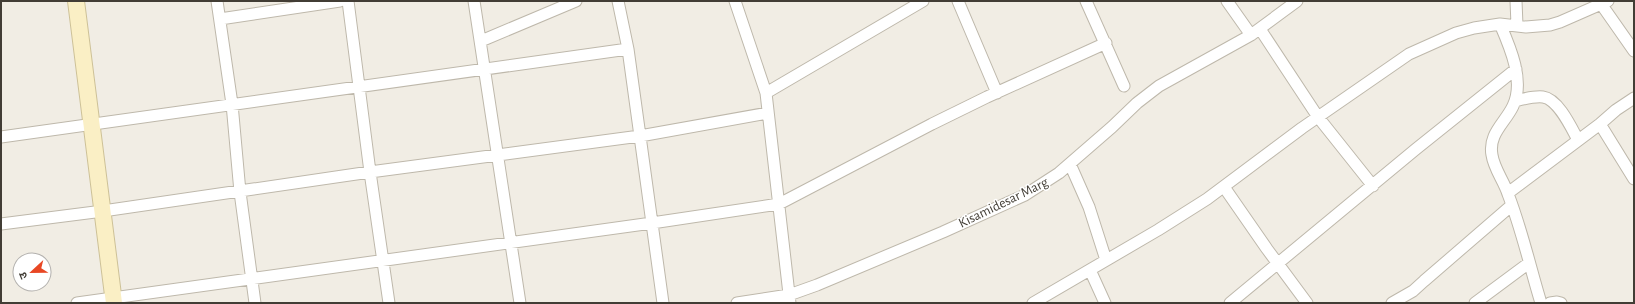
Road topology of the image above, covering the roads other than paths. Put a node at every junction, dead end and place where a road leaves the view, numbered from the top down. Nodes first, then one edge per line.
1 (76, 1) edge
2 (217, 1) edge
3 (340, 1) edge
4 (348, 1) edge
5 (474, 1) edge
6 (576, 1) edge
7 (618, 1) edge
8 (735, 1) edge
9 (923, 1) edge
10 (958, 1) edge
11 (1086, 1) edge
12 (1227, 1) edge
13 (1297, 1) edge
14 (1516, 1) edge
15 (1603, 2) edge
16 (220, 19) junction
17 (1500, 24) junction
18 (1517, 26) junction
19 (1260, 29) junction
20 (1251, 35) junction
21 (481, 41) junction
22 (1106, 43) junction
23 (628, 49) junction
24 (1634, 51) edge
25 (1516, 68) junction
26 (485, 70) junction
27 (1124, 86) dead end
28 (360, 87) junction
29 (766, 92) junction
30 (997, 93) junction
31 (1634, 98) edge
32 (1515, 101) junction
33 (232, 104) junction
34 (768, 113) junction
35 (1318, 117) junction
36 (92, 124) junction
37 (1600, 124) junction
38 (640, 136) junction
39 (1, 137) edge
40 (1578, 140) junction
41 (497, 154) junction
42 (1070, 164) junction
43 (370, 172) junction
44 (1634, 179) edge
45 (1373, 186) junction
46 (1224, 187) junction
47 (240, 192) junction
48 (1508, 193) junction
49 (779, 204) junction
50 (1512, 205) junction
51 (103, 211) junction
52 (652, 223) junction
53 (1, 224) edge
54 (511, 242) junction
55 (1106, 260) junction
56 (382, 261) junction
57 (1529, 263) junction
58 (1278, 264) junction
59 (1090, 270) junction
60 (251, 278) junction
61 (790, 299) edge
62 (114, 301) edge
63 (76, 303) edge
64 (255, 303) edge
65 (390, 303) edge
66 (520, 303) edge
67 (663, 303) edge
68 (737, 303) edge
69 (1033, 303) edge
70 (1105, 303) edge
71 (1230, 303) edge
72 (1307, 303) edge
73 (1392, 303) edge
74 (1475, 303) edge
75 (1540, 303) edge
76 (1550, 303) edge
77 (1561, 303) edge

1 - 36 street
2 - 16 street
3 - 16 street
4 - 28 street
5 - 21 street
6 - 21 street
7 - 23 street
8 - 29 street
9 - 29 street
10 - 30 street
11 - 22 street
12 - 20 street
13 - 19 street, Kisamidesar Marg
14 - 18 street
15 - 18 street
15 - 24 street
16 - 33 street
17 - 18 street
17 - 25 street
17 - 35 street
19 - 20 street, Kisamidesar Marg
19 - 35 street
20 - 42 street, Kisamidesar Marg
21 - 26 street
22 - 27 street
22 - 30 street
23 - 26 street
23 - 38 street
25 - 32 street
25 - 45 street
26 - 28 street
26 - 41 street
28 - 33 street
28 - 43 street
29 - 34 street
30 - 49 street
31 - 37 street
32 - 40 street
32 - 48 street
33 - 36 street
33 - 47 street
34 - 38 street
34 - 49 street
35 - 45 street
35 - 46 street
36 - 39 street
36 - 51 street
37 - 40 street
37 - 44 street
38 - 41 street
38 - 52 street
40 - 48 street
41 - 43 street
41 - 54 street
42 - 55 street
42 - 61 street, Kisamidesar Marg
43 - 47 street
43 - 56 street
45 - 58 street
46 - 55 street
46 - 58 street
47 - 51 street
47 - 60 street
48 - 50 street
49 - 52 street
49 - 61 street
50 - 57 street
50 - 73 street
51 - 53 street
51 - 62 street
52 - 54 street
52 - 67 street
54 - 56 street
54 - 66 street
55 - 59 street
56 - 60 street
56 - 65 street
57 - 74 street
57 - 75 street
58 - 71 street
58 - 72 street
59 - 69 street
59 - 70 street
60 - 62 street
60 - 64 street
61 - 68 street, Kisamidesar Marg
62 - 63 street
76 - 77 street

